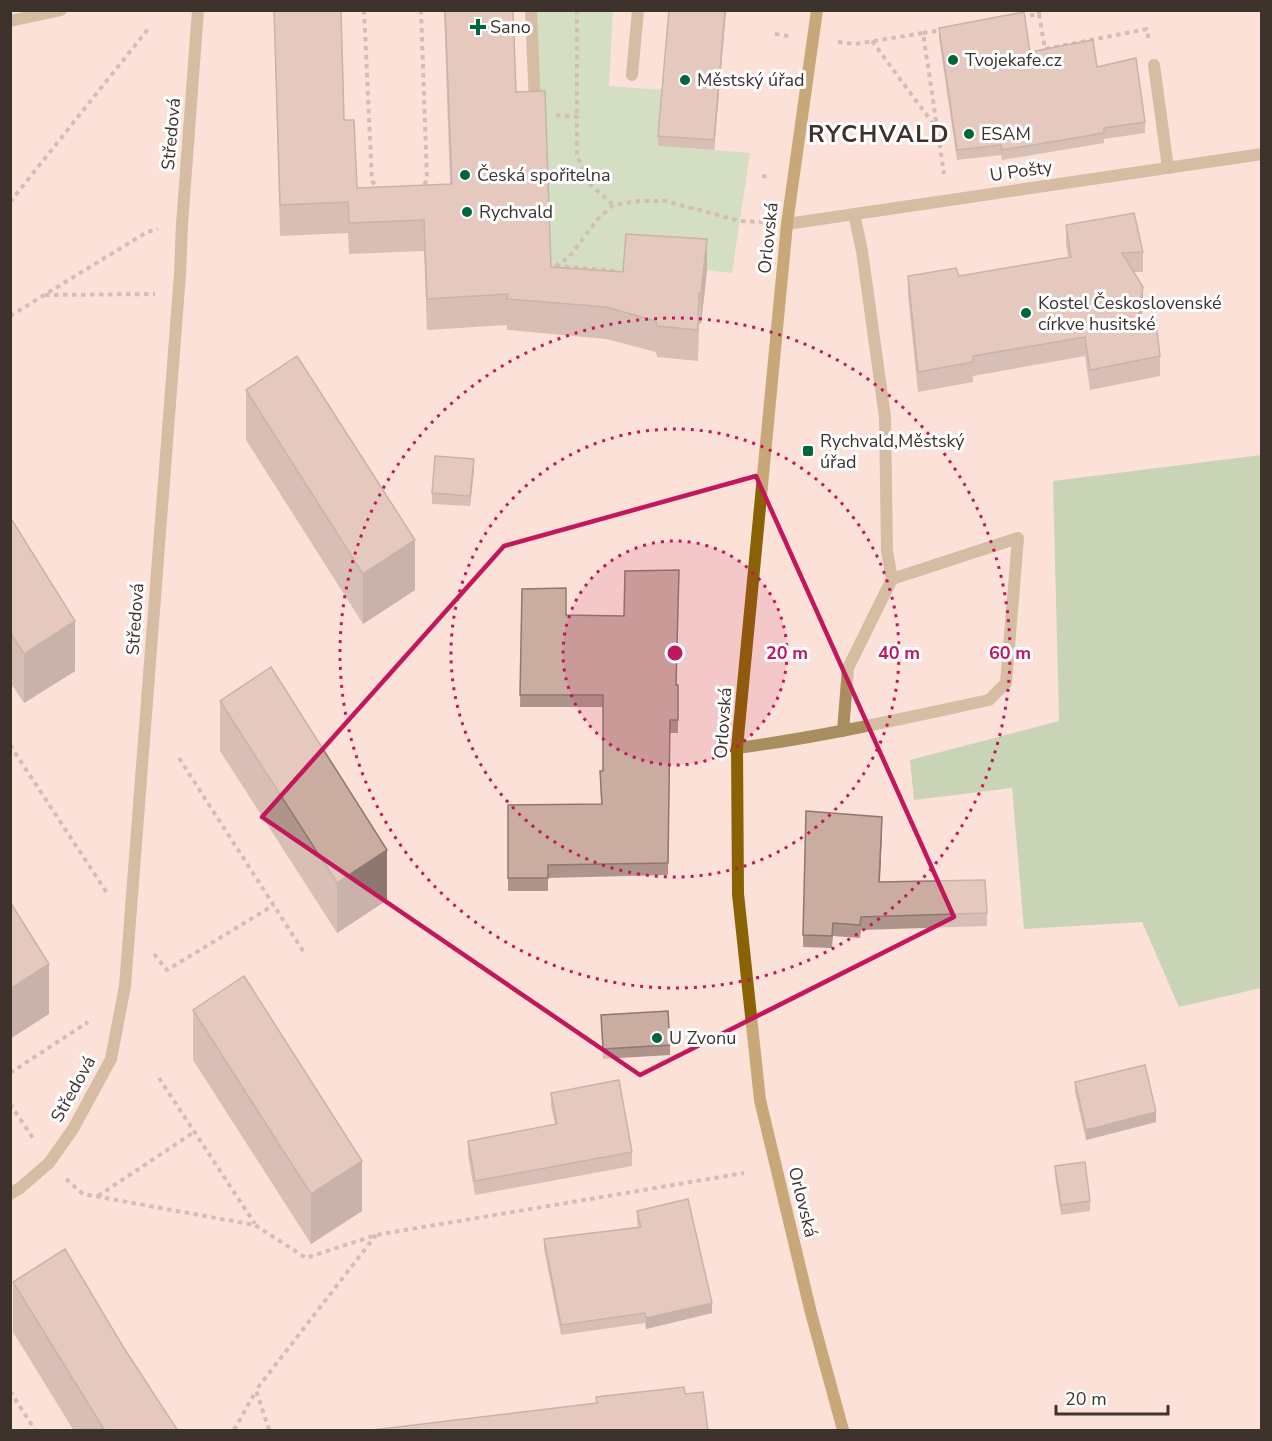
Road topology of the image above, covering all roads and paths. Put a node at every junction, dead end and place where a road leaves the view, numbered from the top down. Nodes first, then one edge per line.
1 (61, 10) edge
2 (198, 10) edge
3 (364, 10) edge
4 (421, 10) edge
5 (531, 10) edge
6 (577, 10) edge
7 (638, 10) edge
8 (817, 10) edge
9 (1038, 12) edge
10 (1015, 18) edge
11 (10, 21) edge
12 (148, 29) dead end
13 (946, 30) edge
14 (923, 33) junction
15 (775, 34) dead end
16 (811, 39) junction
17 (872, 41) junction
18 (1154, 64) joint
19 (632, 75) dead end
20 (535, 110) joint
21 (577, 117) junction
22 (937, 130) junction
23 (1262, 154) edge
24 (1168, 168) junction
25 (944, 174) dead end
26 (420, 192) edge
27 (382, 195) edge
28 (10, 202) edge
29 (613, 205) junction
30 (854, 214) junction
31 (182, 224) junction
32 (787, 224) junction
33 (544, 266) edge
34 (556, 266) junction
35 (616, 282) edge
36 (178, 294) junction
37 (45, 295) junction
38 (10, 316) edge
39 (892, 579) junction
40 (843, 731) junction
41 (10, 745) edge
42 (737, 748) junction
43 (179, 758) dead end
44 (274, 905) junction
45 (130, 924) junction
46 (305, 954) dead end
47 (88, 1022) dead end
48 (10, 1073) edge
49 (159, 1077) dead end
50 (194, 1132) junction
51 (744, 1173) dead end
52 (10, 1194) edge
53 (83, 1194) dead end
54 (97, 1197) junction
55 (255, 1225) junction
56 (376, 1235) junction
57 (256, 1390) junction
58 (10, 1391) edge
59 (35, 1431) edge
60 (234, 1431) edge
61 (269, 1431) edge
62 (843, 1431) edge

1 - 11 street
2 - 31 street, Středová
3 - 27 path
4 - 26 path
5 - 20 street
6 - 21 path
7 - 19 street
8 - 16 main road, Orlovská
9 - 10 path
9 - 18 path
12 - 28 path
13 - 14 path
14 - 17 path
14 - 22 path
15 - 16 path
16 - 17 path
16 - 32 main road, Orlovská
17 - 22 path
18 - 24 street
20 - 21 path
21 - 29 path
22 - 25 path
23 - 24 street, U Pošty
24 - 30 street, U Pošty
29 - 32 path
29 - 34 path
30 - 32 street, U Pošty
30 - 39 street
31 - 36 street, Středová
31 - 37 path
32 - 42 main road, Orlovská
33 - 34 path
34 - 35 path
36 - 37 path
36 - 45 street, Středová
37 - 38 path
39 - 40 street
39 - 40 street
40 - 42 street
41 - 45 path
42 - 62 main road, Orlovská
43 - 44 path
44 - 45 path
44 - 46 path
45 - 52 street, Středová
47 - 48 path
49 - 50 path
50 - 54 path
50 - 55 path
51 - 56 path
53 - 54 path
54 - 55 path
55 - 56 path
56 - 57 path
57 - 60 path
57 - 61 path
58 - 59 path

